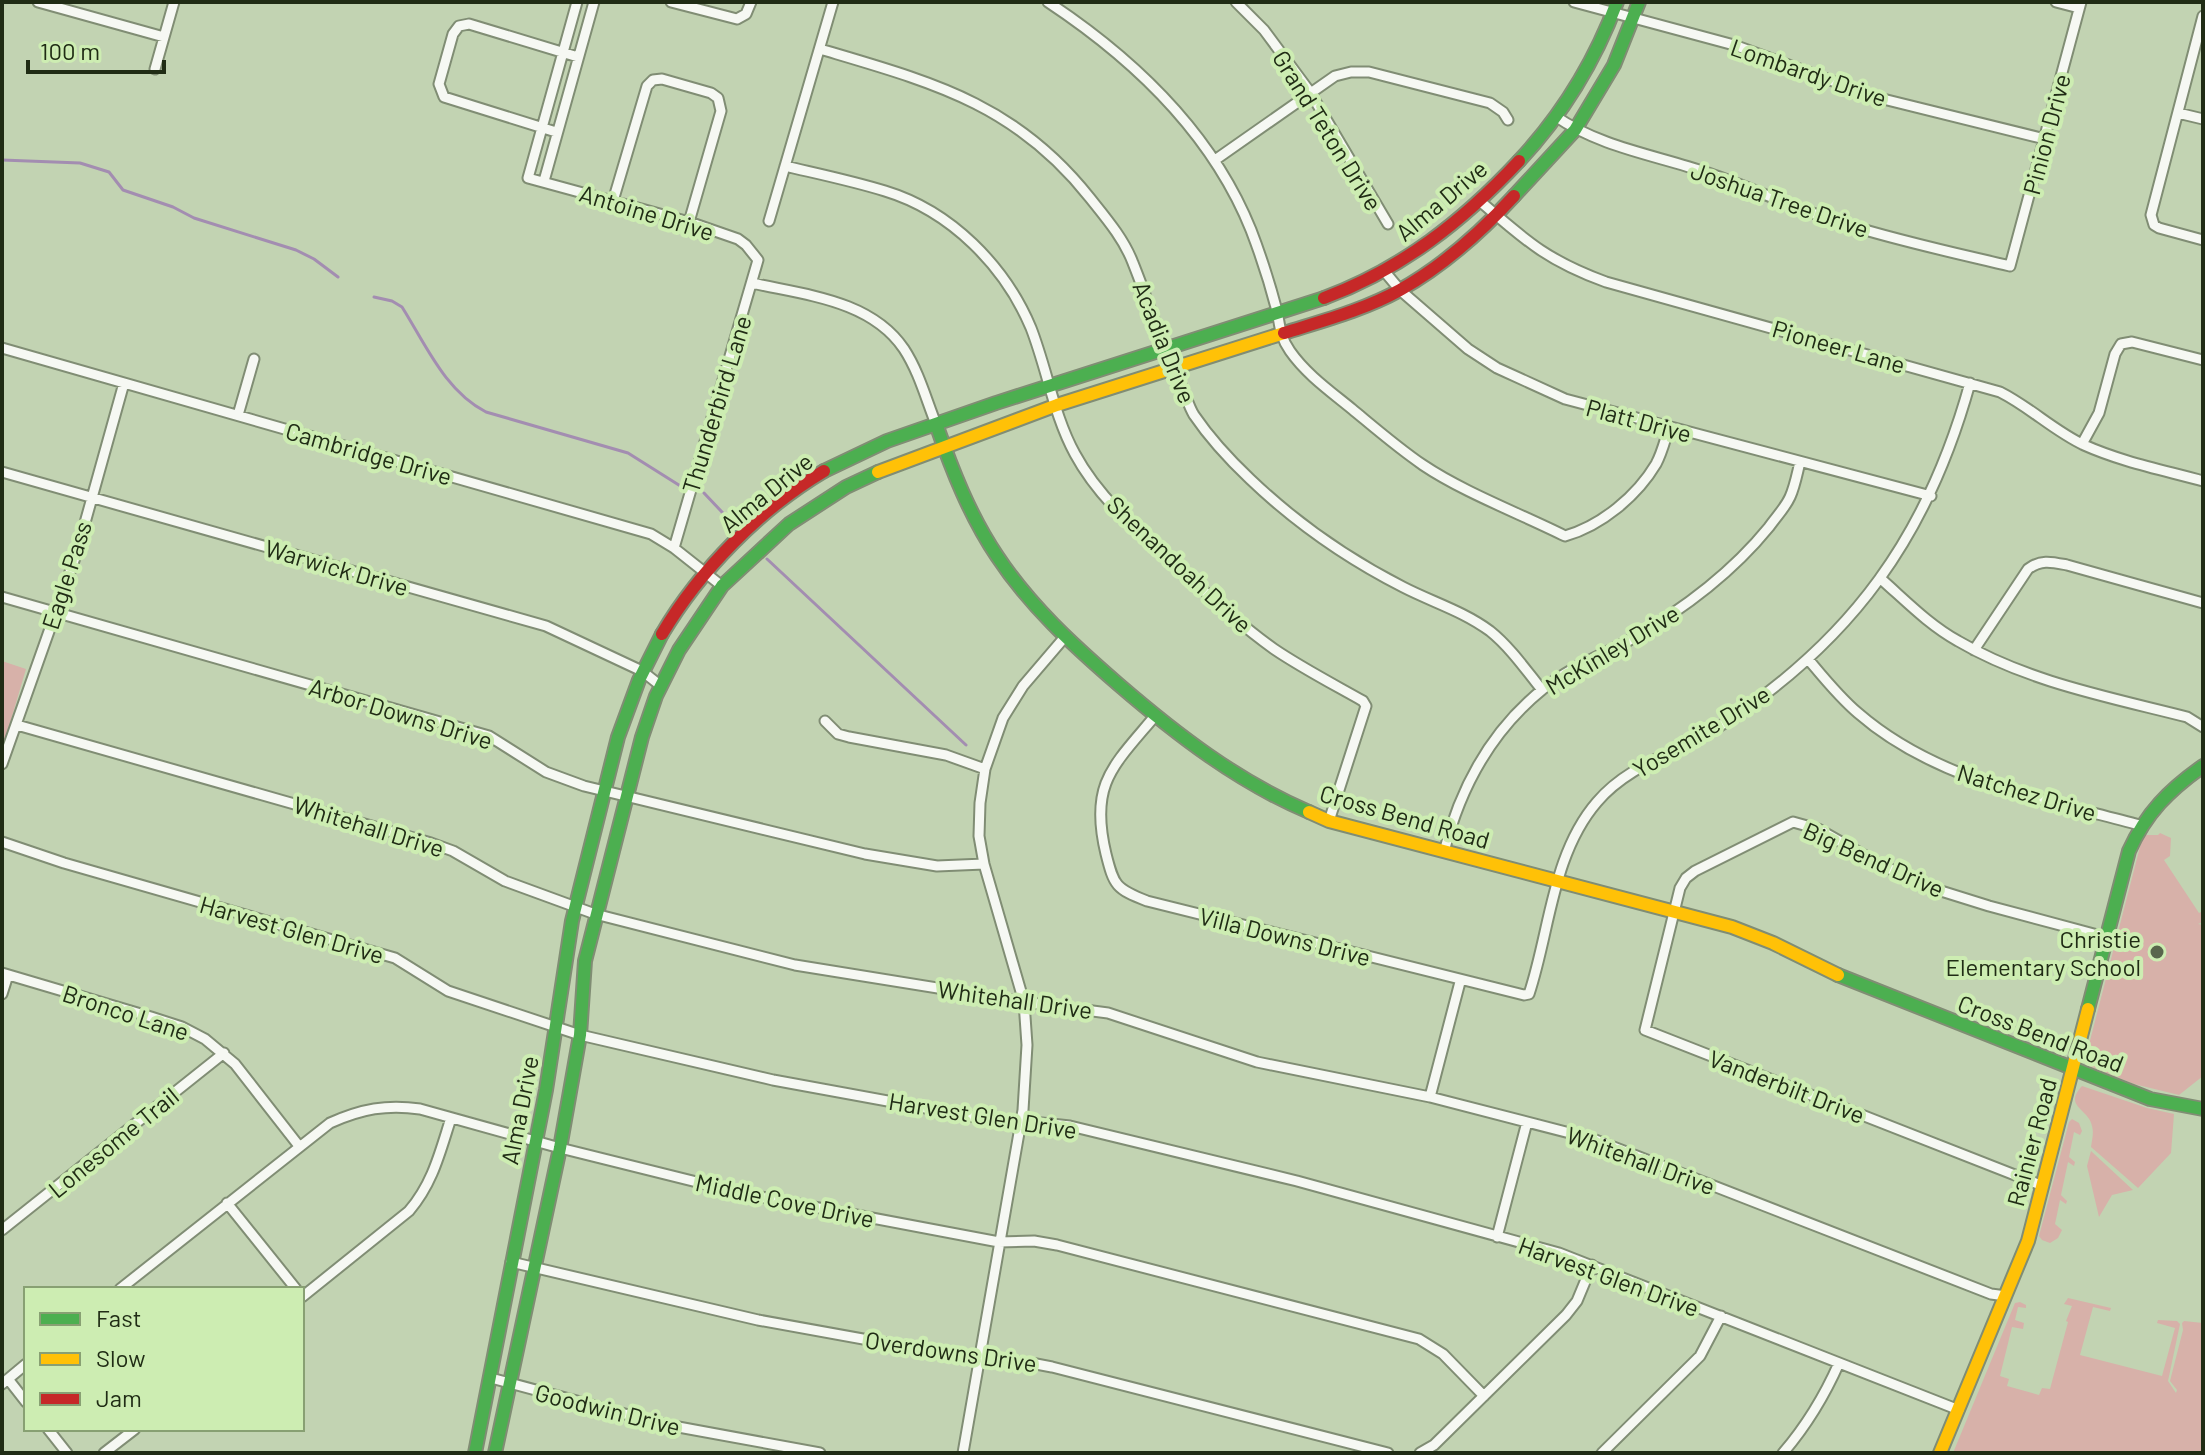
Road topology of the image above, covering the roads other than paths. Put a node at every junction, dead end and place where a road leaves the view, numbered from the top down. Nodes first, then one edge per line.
1 (38, 2) edge
2 (174, 2) edge
3 (671, 2) edge
4 (751, 2) edge
5 (833, 2) edge
6 (1048, 2) edge
7 (1236, 2) edge
8 (1574, 2) edge
9 (1639, 2) edge
10 (2056, 2) edge
11 (576, 4) edge
12 (2080, 5) edge
13 (592, 6) edge
14 (1615, 7) edge
15 (2203, 16) edge
16 (1635, 17) junction
17 (164, 37) junction
18 (820, 49) junction
19 (562, 53) junction
20 (578, 57) junction
21 (155, 69) dead end
22 (552, 86) junction
23 (568, 91) junction
24 (1310, 92) junction
25 (2178, 113) junction
26 (1555, 116) junction
27 (2203, 119) edge
28 (1508, 120) dead end
29 (541, 128) junction
30 (1575, 130) junction
31 (556, 132) junction
32 (2045, 139) junction
33 (534, 152) junction
34 (550, 156) junction
35 (1215, 160) junction
36 (785, 166) junction
37 (544, 181) junction
38 (613, 201) junction
39 (1481, 202) junction
40 (1497, 215) junction
41 (769, 221) dead end
42 (689, 222) junction
43 (1388, 224) dead end
44 (2203, 240) edge
45 (758, 260) joint
46 (2010, 266) joint
47 (1385, 272) junction
48 (752, 283) junction
49 (1400, 290) junction
50 (1277, 313) junction
51 (1280, 336) junction
52 (1164, 347) junction
53 (2, 348) edge
54 (254, 359) dead end
55 (2203, 360) edge
56 (1172, 369) junction
57 (124, 383) junction
58 (1050, 383) junction
59 (1970, 383) junction
60 (1057, 405) junction
61 (238, 415) junction
62 (936, 424) junction
63 (1669, 428) junction
64 (2082, 444) junction
65 (943, 447) junction
66 (1800, 462) junction
67 (2, 472) edge
68 (2203, 481) edge
69 (1931, 496) junction
70 (91, 497) junction
71 (674, 548) junction
72 (708, 573) junction
73 (1881, 579) junction
74 (722, 586) junction
75 (2, 597) edge
76 (2203, 603) edge
77 (54, 613) junction
78 (1064, 638) junction
79 (1974, 650) junction
80 (1808, 659) junction
81 (642, 671) junction
82 (661, 686) junction
83 (1542, 690) junction
84 (1155, 716) junction
85 (825, 721) dead end
86 (17, 725) junction
87 (2203, 727) edge
88 (2, 764) edge
89 (2203, 766) edge
90 (985, 769) junction
91 (604, 790) junction
92 (626, 797) junction
93 (1329, 821) junction
94 (2140, 825) junction
95 (2, 842) edge
96 (1444, 852) junction
97 (984, 864) junction
98 (1559, 881) junction
99 (577, 909) junction
100 (1674, 911) junction
101 (595, 914) junction
102 (2105, 937) junction
103 (5, 974) edge
104 (1460, 982) junction
105 (2, 994) edge
106 (1024, 1002) junction
107 (557, 1027) junction
108 (580, 1035) junction
109 (224, 1053) junction
110 (2072, 1070) junction
111 (1430, 1097) junction
112 (2203, 1109) edge
113 (451, 1118) junction
114 (1527, 1122) junction
115 (1019, 1125) junction
116 (537, 1141) junction
117 (299, 1146) junction
118 (560, 1148) junction
119 (2043, 1186) junction
120 (227, 1203) junction
121 (2, 1230) edge
122 (1497, 1237) junction
123 (999, 1242) junction
124 (511, 1262) junction
125 (1592, 1265) junction
126 (535, 1268) junction
127 (122, 1287) edge
128 (294, 1287) edge
129 (304, 1294) edge
130 (2006, 1296) junction
131 (1721, 1316) junction
132 (979, 1360) junction
133 (1839, 1363) junction
134 (24, 1366) edge
135 (491, 1378) junction
136 (5, 1382) edge
137 (511, 1385) junction
138 (1484, 1396) junction
139 (24, 1400) edge
140 (1959, 1410) junction
141 (50, 1431) edge
142 (132, 1431) edge
143 (1354, 1449) edge
144 (67, 1453) edge
145 (104, 1453) edge
146 (475, 1453) edge
147 (495, 1453) edge
148 (820, 1453) edge
149 (963, 1453) edge
150 (1388, 1453) edge
151 (1420, 1453) edge
152 (1602, 1453) edge
153 (1783, 1453) edge
154 (1940, 1453) edge

1 - 17 street
2 - 17 street
3 - 4 street
5 - 18 street
6 - 35 street
7 - 24 street, Grand Teton Drive
8 - 14 street, Lombardy Drive
9 - 16 main road, Alma Drive
10 - 12 street
11 - 13 street
11 - 19 street
12 - 32 street, Pinion Drive
13 - 20 street
14 - 16 street, Lombardy Drive
14 - 26 main road, Alma Drive
15 - 25 street
16 - 30 main road, Alma Drive
16 - 32 street, Lombardy Drive
17 - 21 street
18 - 36 street
18 - 52 street, Acadia Drive
19 - 20 street
19 - 22 street
19 - 29 street
20 - 23 street
22 - 23 street
22 - 29 street
23 - 31 street
24 - 28 street
24 - 35 street
24 - 43 street, Grand Teton Drive
25 - 27 street
25 - 44 street
26 - 30 street, Joshua Tree Drive
26 - 39 main road, Alma Drive
29 - 31 street
29 - 33 street
30 - 40 main road, Alma Drive
30 - 46 street, Joshua Tree Drive
31 - 34 street
32 - 46 street, Pinion Drive
33 - 34 street
33 - 37 street, Antoine Drive
34 - 37 street
35 - 50 street
36 - 41 street
36 - 58 street, Shenandoah Drive
37 - 38 street, Antoine Drive
38 - 42 street, Antoine Drive
38 - 42 street
39 - 40 street, Pioneer Lane
39 - 47 main road, Alma Drive
40 - 49 main road, Alma Drive
40 - 59 street, Pioneer Lane
42 - 45 street, Antoine Drive
45 - 48 street, Thunderbird Lane
47 - 49 street, Platt Drive
47 - 50 main road, Alma Drive
48 - 62 street, Cross Bend Road
48 - 71 street, Thunderbird Lane
49 - 51 main road, Alma Drive
49 - 63 street, Platt Drive
50 - 51 street
50 - 52 main road, Alma Drive
51 - 56 main road, Alma Drive
51 - 63 street
52 - 56 street, Acadia Drive
52 - 58 main road, Alma Drive
53 - 57 street, Cambridge Drive
54 - 61 street
55 - 64 street
56 - 60 main road, Alma Drive
56 - 83 street, Acadia Drive
57 - 61 street, Cambridge Drive
57 - 70 street, Eagle Pass
58 - 60 street, Shenandoah Drive
58 - 62 main road, Alma Drive
59 - 64 street, Pioneer Lane
59 - 69 street, Yosemite Drive
60 - 65 main road, Alma Drive
60 - 93 street, Shenandoah Drive
61 - 71 street, Cambridge Drive
62 - 65 main road, Cross Bend Road
62 - 72 main road, Alma Drive
63 - 66 street, Platt Drive
64 - 68 street, Pioneer Lane
65 - 74 main road, Alma Drive
65 - 78 main road, Cross Bend Road
66 - 69 street, Platt Drive
66 - 83 street, McKinley Drive
67 - 70 street, Warwick Drive
69 - 73 street, Yosemite Drive
70 - 77 street, Eagle Pass
70 - 81 street, Warwick Drive
71 - 72 street, Cambridge Drive
72 - 74 street, Cambridge Drive
72 - 81 main road, Alma Drive
73 - 79 street
73 - 80 street, Yosemite Drive
74 - 82 main road, Alma Drive
75 - 77 street, Arbor Downs Drive
76 - 79 street
77 - 86 street, Eagle Pass
77 - 91 street, Arbor Downs Drive
78 - 84 main road, Cross Bend Road
78 - 90 street
79 - 87 street
80 - 94 street, Natchez Drive
80 - 98 street, Yosemite Drive
81 - 82 street, Warwick Drive
81 - 91 main road, Alma Drive
82 - 92 main road, Alma Drive
83 - 96 street, McKinley Drive
84 - 93 main road, Cross Bend Road
84 - 104 street, Villa Downs Drive
85 - 90 street
86 - 88 street, Eagle Pass
86 - 99 street, Whitehall Drive
89 - 94 main road, Rainier Road
90 - 97 street
91 - 92 street, Arbor Downs Drive
91 - 99 main road, Alma Drive
92 - 97 street, Arbor Downs Drive
92 - 101 main road, Alma Drive
93 - 96 main road, Cross Bend Road
94 - 102 main road, Rainier Road
95 - 107 street, Harvest Glen Drive
96 - 98 main road, Cross Bend Road
97 - 106 street
98 - 100 main road, Cross Bend Road
98 - 104 street, Villa Downs Drive
99 - 101 street, Whitehall Drive
99 - 107 main road, Alma Drive
100 - 102 street, Big Bend Drive
100 - 110 main road, Cross Bend Road
100 - 119 street, Vanderbilt Drive
101 - 106 street, Whitehall Drive
101 - 108 main road, Alma Drive
102 - 110 main road, Rainier Road
103 - 105 street
103 - 109 street, Bronco Lane
104 - 111 street
106 - 111 street, Whitehall Drive
106 - 115 street
107 - 108 street, Harvest Glen Drive
107 - 116 main road, Alma Drive
108 - 115 street, Harvest Glen Drive
108 - 118 main road, Alma Drive
109 - 117 street, Bronco Lane
109 - 121 street, Lonesome Trail
110 - 112 main road, Cross Bend Road
110 - 119 main road, Rainier Road
111 - 114 street, Whitehall Drive
113 - 116 street, Middle Cove Drive
113 - 117 street, Middle Cove Drive
113 - 129 street
114 - 122 street
114 - 130 street, Whitehall Drive
115 - 122 street, Harvest Glen Drive
115 - 123 street
116 - 118 street, Middle Cove Drive
116 - 124 main road, Alma Drive
117 - 120 street, Middle Cove Drive
118 - 123 street, Middle Cove Drive
118 - 126 main road, Alma Drive
119 - 130 main road, Rainier Road
120 - 127 street, Middle Cove Drive
120 - 128 street
122 - 125 street, Harvest Glen Drive
123 - 132 street
123 - 138 street, Middle Cove Drive
124 - 126 street, Overdowns Drive
124 - 135 main road, Alma Drive
125 - 131 street, Harvest Glen Drive
125 - 138 street
126 - 132 street, Overdowns Drive
126 - 137 main road, Alma Drive
130 - 140 main road, Rainier Road
131 - 133 street, Harvest Glen Drive
131 - 152 street
132 - 143 street, Overdowns Drive
132 - 149 street
133 - 140 street, Harvest Glen Drive
133 - 153 street
134 - 136 street
135 - 137 street, Goodwin Drive
135 - 146 main road, Alma Drive
136 - 139 street
137 - 147 main road, Alma Drive
137 - 148 street, Goodwin Drive
138 - 151 street
140 - 154 main road, Rainier Road
141 - 144 street
142 - 145 street
143 - 150 street, Overdowns Drive

